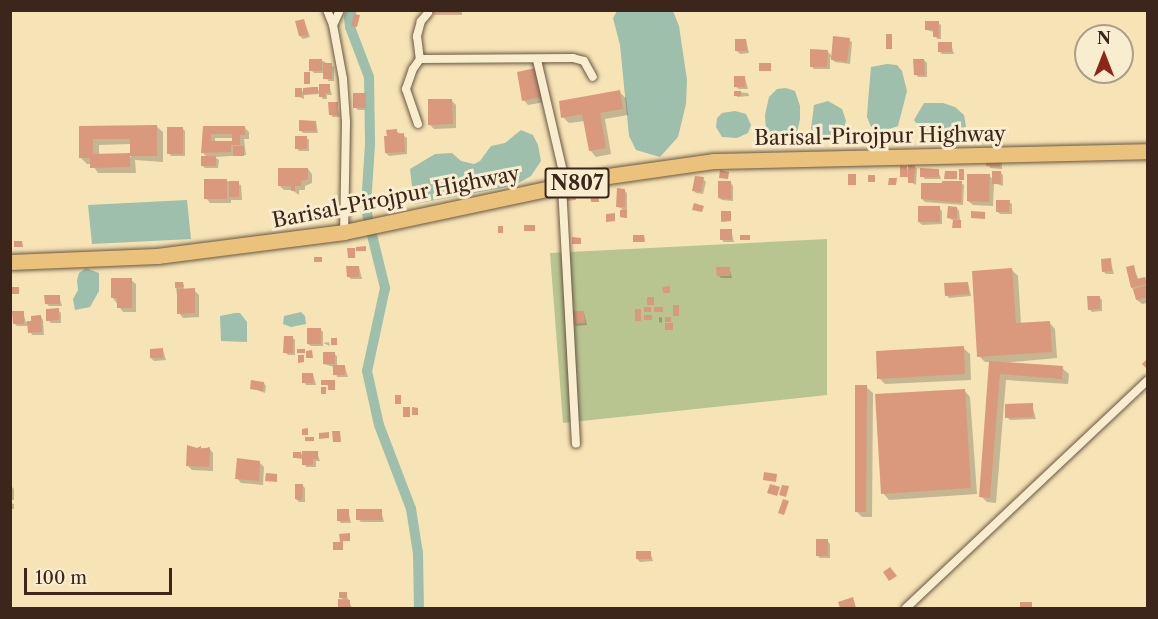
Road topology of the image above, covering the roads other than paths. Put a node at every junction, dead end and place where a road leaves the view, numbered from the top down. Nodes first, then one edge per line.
1 (327, 10) edge
2 (340, 10) edge
3 (428, 14) dead end
4 (333, 25) junction
5 (420, 59) junction
6 (537, 60) junction
7 (593, 77) dead end
8 (418, 124) dead end
9 (1148, 151) edge
10 (564, 185) junction
11 (344, 232) junction
12 (10, 262) edge
13 (1148, 380) edge
14 (576, 444) dead end
15 (906, 609) edge

1 - 4 street
2 - 4 street
3 - 5 street
4 - 11 street
5 - 6 street
5 - 8 street
6 - 7 street
6 - 10 street
9 - 10 highway, Barisal-Pirojpur Highway / N807
10 - 11 highway, Barisal-Pirojpur Highway / N807
10 - 14 street
11 - 12 highway, Barisal-Pirojpur Highway / N807
13 - 15 street

